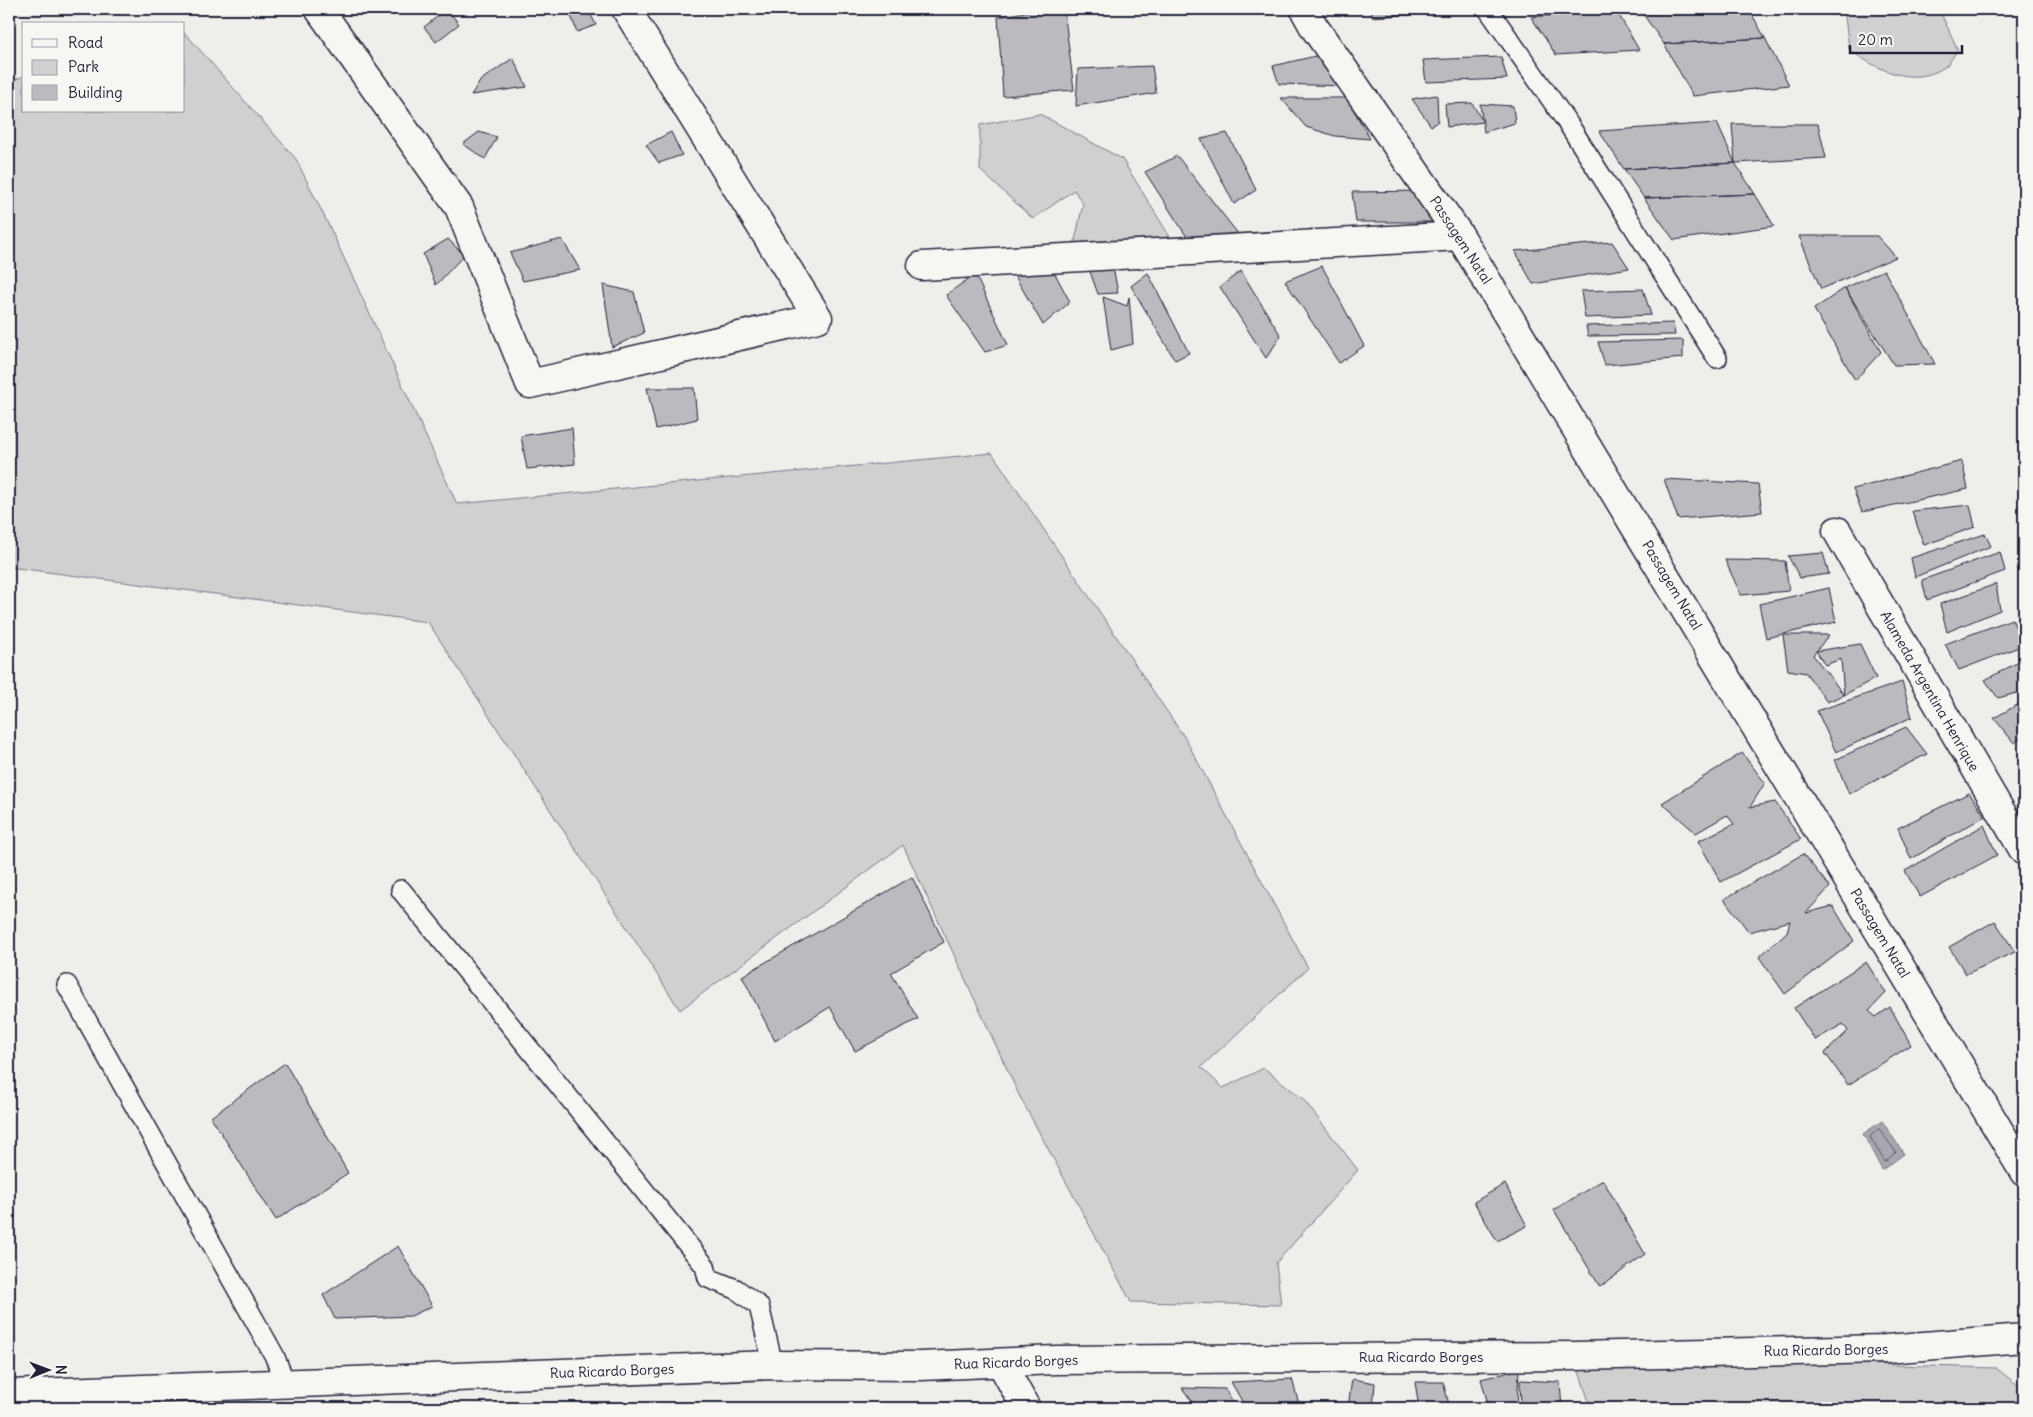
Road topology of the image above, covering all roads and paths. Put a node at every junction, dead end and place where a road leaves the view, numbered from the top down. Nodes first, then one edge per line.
1 (319, 9) edge
2 (626, 9) edge
3 (1304, 9) edge
4 (1488, 9) edge
5 (1460, 236) junction
6 (922, 266) dead end
7 (1717, 358) dead end
8 (1837, 531) dead end
9 (2024, 851) edge
10 (401, 890) dead end
11 (67, 985) dead end
12 (2024, 1172) edge
13 (2024, 1338) edge
14 (1001, 1363) junction
15 (773, 1365) junction
16 (286, 1384) junction
17 (9, 1394) edge
18 (1026, 1408) edge

1 - 2 street
3 - 5 street, Passagem Natal
4 - 7 lane
5 - 6 street
5 - 12 street, Passagem Natal
8 - 9 street, Alameda Argentina Henrique
10 - 15 lane
11 - 16 lane
13 - 14 street, Rua Ricardo Borges
14 - 15 street, Rua Ricardo Borges
14 - 18 street
15 - 16 street, Rua Ricardo Borges
16 - 17 street, Rua Ricardo Borges

